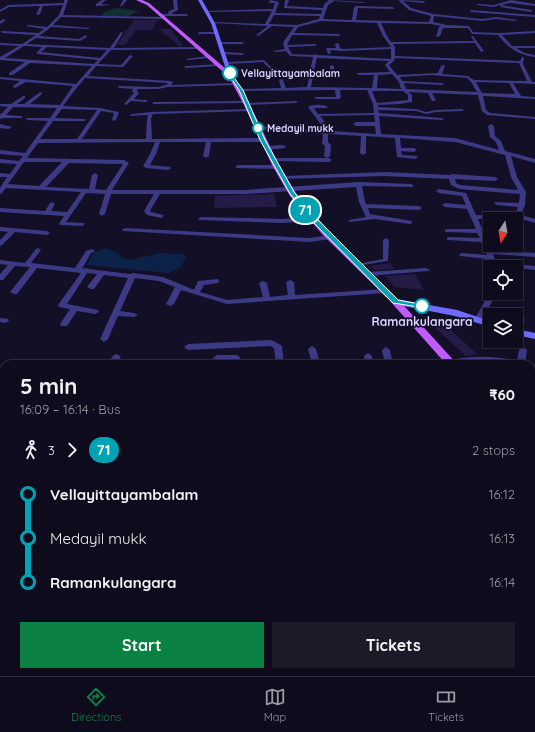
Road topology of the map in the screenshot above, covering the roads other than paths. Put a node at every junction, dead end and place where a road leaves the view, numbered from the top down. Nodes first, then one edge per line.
1 (104, 0) edge
2 (125, 0) edge
3 (138, 0) edge
4 (175, 0) edge
5 (200, 0) edge
6 (272, 0) edge
7 (287, 0) edge
8 (323, 0) edge
9 (332, 0) edge
10 (400, 0) edge
11 (403, 0) edge
12 (476, 0) edge
13 (482, 0) edge
14 (518, 0) edge
15 (51, 1) dead end
16 (513, 1) edge
17 (66, 2) edge
18 (364, 2) dead end
19 (424, 2) dead end
20 (534, 3) edge
21 (9, 4) junction
22 (42, 4) junction
23 (121, 4) dead end
24 (25, 5) junction
25 (109, 5) dead end
26 (478, 5) junction
27 (498, 5) junction
28 (0, 6) edge
29 (408, 6) junction
30 (422, 7) dead end
31 (21, 8) dead end
32 (393, 8) dead end
33 (324, 9) junction
34 (0, 11) edge
35 (207, 11) junction
36 (471, 11) junction
37 (531, 11) dead end
38 (273, 12) junction
39 (38, 14) dead end
40 (170, 15) junction
41 (433, 15) junction
42 (61, 16) junction
43 (111, 16) junction
44 (323, 16) junction
45 (535, 16) edge
46 (120, 17) junction
47 (162, 17) junction
48 (459, 17) junction
49 (321, 20) junction
50 (515, 20) dead end
51 (354, 21) junction
52 (379, 22) junction
53 (105, 23) dead end
54 (114, 23) dead end
55 (214, 23) junction
56 (431, 23) junction
57 (269, 24) junction
58 (28, 26) dead end
59 (297, 26) junction
60 (447, 26) junction
61 (454, 26) junction
62 (48, 27) junction
63 (88, 28) dead end
64 (2, 32) dead end
65 (535, 32) edge
66 (121, 33) dead end
67 (199, 33) dead end
68 (217, 33) junction
69 (472, 33) junction
70 (38, 34) junction
71 (292, 34) junction
72 (499, 34) junction
73 (76, 35) dead end
74 (258, 35) dead end
75 (339, 35) dead end
76 (86, 36) dead end
77 (438, 36) dead end
78 (34, 37) junction
79 (72, 40) junction
80 (235, 40) dead end
81 (286, 40) junction
82 (219, 41) junction
83 (309, 41) dead end
84 (357, 42) dead end
85 (475, 42) junction
86 (242, 43) dead end
87 (0, 44) edge
88 (326, 44) dead end
89 (337, 44) dead end
90 (23, 45) junction
91 (316, 46) dead end
92 (392, 46) junction
93 (45, 47) junction
94 (418, 47) dead end
95 (512, 47) junction
96 (198, 48) junction
97 (287, 48) junction
98 (535, 48) edge
99 (111, 49) junction
100 (338, 49) junction
101 (360, 49) junction
102 (482, 50) dead end
103 (275, 51) dead end
104 (224, 53) junction
105 (242, 54) dead end
106 (314, 55) junction
107 (524, 55) junction
108 (131, 56) dead end
109 (535, 56) edge
110 (208, 57) junction
111 (1, 58) edge
112 (393, 58) junction
113 (101, 59) junction
114 (188, 59) dead end
115 (28, 62) junction
116 (521, 62) junction
117 (228, 63) junction
118 (218, 65) junction
119 (95, 66) junction
120 (332, 66) dead end
121 (443, 66) dead end
122 (186, 67) dead end
123 (312, 71) junction
124 (10, 74) dead end
125 (359, 74) dead end
126 (376, 74) dead end
127 (395, 75) junction
128 (439, 75) junction
129 (231, 76) junction
130 (84, 77) junction
131 (0, 78) edge
132 (26, 80) junction
133 (281, 80) dead end
134 (472, 81) junction
135 (510, 82) junction
136 (341, 83) dead end
137 (402, 83) junction
138 (533, 83) edge
139 (419, 84) dead end
140 (442, 84) dead end
141 (77, 85) junction
142 (261, 85) dead end
143 (168, 86) junction
144 (15, 87) dead end
145 (120, 87) dead end
146 (239, 87) junction
147 (136, 88) junction
148 (154, 88) junction
149 (309, 88) junction
150 (338, 88) junction
151 (288, 90) junction
152 (371, 90) junction
153 (405, 91) junction
154 (40, 93) dead end
155 (480, 94) junction
156 (152, 95) dead end
157 (23, 97) dead end
158 (519, 97) junction
159 (316, 98) dead end
160 (535, 98) edge
161 (498, 99) dead end
162 (434, 100) dead end
163 (145, 101) dead end
164 (296, 102) dead end
165 (154, 103) dead end
166 (0, 105) edge
167 (12, 105) junction
168 (26, 105) junction
169 (247, 105) junction
170 (60, 106) junction
171 (326, 107) dead end
172 (100, 109) junction
173 (375, 109) junction
174 (462, 110) dead end
175 (151, 113) junction
176 (132, 115) dead end
177 (316, 115) junction
178 (1, 117) edge
179 (20, 117) dead end
180 (535, 118) edge
181 (28, 119) dead end
182 (337, 119) dead end
183 (442, 119) dead end
184 (50, 120) junction
185 (84, 120) dead end
186 (114, 120) dead end
187 (321, 120) junction
188 (356, 124) dead end
189 (377, 124) junction
190 (0, 126) edge
191 (491, 126) dead end
192 (9, 127) dead end
193 (258, 128) junction
194 (328, 131) junction
195 (60, 134) dead end
196 (364, 134) junction
197 (379, 135) junction
198 (397, 136) junction
199 (149, 140) junction
200 (158, 140) junction
201 (263, 140) junction
202 (36, 141) junction
203 (57, 141) junction
204 (78, 141) junction
205 (209, 141) junction
206 (284, 147) dead end
207 (267, 148) junction
208 (399, 149) junction
209 (414, 150) dead end
210 (0, 152) edge
211 (363, 153) dead end
212 (506, 154) junction
213 (206, 156) dead end
214 (415, 157) dead end
215 (22, 159) junction
216 (0, 161) edge
217 (67, 161) junction
218 (535, 161) edge
219 (276, 164) junction
220 (238, 167) dead end
221 (168, 168) dead end
222 (95, 174) dead end
223 (374, 174) junction
224 (0, 175) edge
225 (11, 176) junction
226 (452, 176) junction
227 (284, 178) junction
228 (495, 179) dead end
229 (359, 184) junction
230 (376, 184) junction
231 (5, 186) junction
232 (411, 186) dead end
233 (459, 187) junction
234 (41, 188) junction
235 (290, 189) junction
236 (89, 191) junction
237 (438, 191) dead end
238 (0, 192) edge
239 (108, 192) junction
240 (158, 192) junction
241 (522, 192) junction
242 (464, 194) junction
243 (497, 203) dead end
244 (52, 204) dead end
245 (445, 205) dead end
246 (522, 205) junction
247 (364, 206) junction
248 (470, 207) junction
249 (419, 208) dead end
250 (0, 210) edge
251 (519, 212) edge
252 (47, 213) junction
253 (68, 214) junction
254 (102, 214) dead end
255 (161, 216) dead end
256 (474, 217) junction
257 (483, 217) edge
258 (523, 217) edge
259 (372, 218) junction
260 (201, 219) dead end
261 (314, 220) junction
262 (351, 221) dead end
263 (535, 221) edge
264 (410, 222) dead end
265 (82, 224) dead end
266 (0, 229) edge
267 (13, 230) junction
268 (125, 230) dead end
269 (447, 231) dead end
270 (480, 231) junction
271 (47, 233) dead end
272 (331, 237) junction
273 (483, 238) edge
274 (449, 239) dead end
275 (386, 240) dead end
276 (483, 240) edge
277 (0, 244) edge
278 (38, 250) dead end
279 (92, 251) dead end
280 (462, 255) dead end
281 (535, 255) edge
282 (492, 260) edge
283 (0, 262) edge
284 (14, 263) junction
285 (27, 264) junction
286 (36, 265) junction
287 (359, 265) junction
288 (523, 266) edge
289 (535, 268) edge
290 (82, 270) junction
291 (426, 270) dead end
292 (103, 272) junction
293 (368, 274) junction
294 (133, 275) junction
295 (0, 278) edge
296 (215, 281) dead end
297 (290, 282) dead end
298 (263, 283) dead end
299 (179, 286) junction
300 (90, 287) dead end
301 (385, 290) junction
302 (14, 292) dead end
303 (196, 293) junction
304 (292, 298) junction
305 (267, 300) junction
306 (489, 300) edge
307 (396, 302) junction
308 (170, 304) dead end
309 (75, 308) junction
310 (95, 312) dead end
311 (116, 313) junction
312 (134, 315) dead end
313 (478, 320) junction
314 (483, 320) edge
315 (483, 322) edge
316 (64, 324) dead end
317 (523, 333) edge
318 (535, 336) edge
319 (104, 339) dead end
320 (219, 345) junction
321 (188, 347) dead end
322 (312, 349) dead end
323 (386, 350) dead end
324 (522, 350) dead end
325 (117, 357) dead end
326 (237, 358) dead end
327 (114, 360) edge
328 (216, 360) edge
329 (223, 360) edge
330 (280, 360) edge
331 (315, 360) edge
332 (388, 360) edge
333 (446, 360) edge
334 (470, 360) edge
335 (506, 360) edge
336 (521, 360) edge

1 - 25 street
2 - 23 street
3 - 47 main road
4 - 40 street
5 - 35 main road
6 - 38 street
7 - 33 street
8 - 9 street
9 - 18 street
9 - 33 street
10 - 29 street
11 - 19 street
12 - 13 street
13 - 26 street
14 - 20 street
15 - 17 street
16 - 20 street
16 - 27 street
17 - 22 street
17 - 42 street
21 - 24 street
21 - 28 street
21 - 34 street
22 - 24 street
22 - 39 street
24 - 31 street
26 - 27 street
26 - 36 street
27 - 37 street
29 - 30 street
29 - 41 street
32 - 51 street
33 - 44 street
35 - 38 street
35 - 55 main road
36 - 45 street
36 - 48 street
38 - 44 street
38 - 57 street
40 - 47 street
40 - 47 street
41 - 48 street
41 - 56 street
42 - 43 street
42 - 62 street
43 - 46 street
43 - 53 street
44 - 49 street
46 - 47 street
46 - 54 street
47 - 96 main road
48 - 50 street
48 - 61 street
49 - 51 street
49 - 59 street
51 - 52 street
52 - 56 street
52 - 92 street
55 - 57 street
55 - 68 main road
56 - 60 street
57 - 59 street
57 - 74 street
58 - 62 street
59 - 71 street
60 - 61 street
60 - 77 street
61 - 69 street
62 - 63 street
62 - 70 street
64 - 70 street
65 - 72 street
66 - 99 street
67 - 68 street
68 - 82 main road
69 - 72 street
69 - 85 street
70 - 78 street
71 - 75 street
71 - 81 street
72 - 95 street
73 - 79 street
76 - 79 street
78 - 79 street
78 - 90 street
80 - 82 street
81 - 83 street
81 - 97 street
82 - 86 street
82 - 104 main road
84 - 101 street
85 - 92 street
85 - 102 street
87 - 90 street
88 - 100 street
89 - 100 street
90 - 93 street
90 - 111 street
91 - 97 street
92 - 94 street
92 - 101 street
92 - 112 street
93 - 99 street
93 - 113 street
95 - 98 street
95 - 107 street
96 - 99 street
96 - 110 main road
97 - 103 street
97 - 106 street
99 - 113 street
100 - 101 street
104 - 105 street
104 - 117 main road
106 - 112 street
106 - 123 street
107 - 109 street
107 - 116 street
108 - 119 street
110 - 114 street
110 - 118 main road
111 - 115 street
112 - 116 street
112 - 127 street
113 - 119 street
115 - 119 street
115 - 124 street
116 - 138 street
117 - 123 street
117 - 129 main road
118 - 122 street
118 - 129 main road
119 - 130 street
120 - 123 street
121 - 128 street
123 - 149 street
125 - 127 street
126 - 152 street
127 - 128 street
127 - 137 street
128 - 134 street
129 - 146 main road
130 - 141 street
130 - 143 street
131 - 132 street
132 - 141 street
132 - 144 street
133 - 151 street
134 - 135 street
134 - 155 street
135 - 138 street
135 - 158 street
136 - 150 street
137 - 139 street
137 - 140 street
137 - 153 street
141 - 170 street
142 - 146 street
143 - 146 street
143 - 148 street
145 - 147 street
146 - 151 street
146 - 169 main road
147 - 148 street
147 - 163 street
148 - 156 street
149 - 150 street
149 - 151 street
150 - 152 street
150 - 159 street
152 - 153 street
152 - 173 street
153 - 155 street
153 - 162 street
153 - 173 street
154 - 168 street
155 - 158 street
155 - 180 street
157 - 167 street
158 - 160 street
158 - 161 street
164 - 169 street
165 - 169 street
166 - 167 street
167 - 168 street
167 - 178 street
168 - 170 street
169 - 175 street
169 - 193 main road
170 - 172 street
170 - 184 street
171 - 177 street
172 - 186 street
172 - 204 street
173 - 174 street
173 - 177 street
173 - 183 street
173 - 189 street
175 - 176 street
175 - 199 street
177 - 187 street
178 - 179 street
181 - 184 street
182 - 187 street
184 - 185 street
184 - 202 street
187 - 194 street
188 - 189 street
189 - 197 street
190 - 192 street
191 - 212 street
193 - 194 street
193 - 201 main road
194 - 196 street
194 - 219 street
195 - 203 street
196 - 197 street
196 - 211 street
197 - 198 street
198 - 208 street
198 - 212 street
199 - 200 street
199 - 204 street
200 - 205 street
200 - 221 street
201 - 205 street
201 - 207 main road
202 - 203 street
202 - 215 street
203 - 204 street
205 - 213 street
206 - 207 street
207 - 219 main road
208 - 209 street
208 - 214 street
210 - 215 street
212 - 218 street
212 - 241 street
215 - 216 street
215 - 217 street
215 - 225 street
217 - 234 street
217 - 239 street
219 - 220 street
219 - 227 main road
222 - 236 street
223 - 226 street
223 - 227 street
223 - 230 street
224 - 225 street
225 - 231 street
226 - 228 street
226 - 233 street
227 - 235 main road
229 - 230 street
229 - 235 street
229 - 247 street
230 - 232 street
231 - 234 street
231 - 238 street
233 - 241 street
233 - 242 street
234 - 236 street
235 - 240 street
235 - 261 main road
236 - 239 street
236 - 253 street
237 - 242 street
239 - 240 street
239 - 254 street
240 - 255 street
241 - 246 street
242 - 248 street
243 - 246 street
244 - 252 street
245 - 248 street
246 - 251 street
247 - 249 street
247 - 259 street
248 - 256 street
250 - 252 street
252 - 253 street
253 - 265 street
256 - 257 street
256 - 270 street
258 - 263 street
259 - 262 street
259 - 264 street
260 - 261 street
261 - 272 main road
266 - 267 street
267 - 271 street
267 - 277 street
268 - 272 street
269 - 270 street
270 - 273 street
272 - 287 main road
274 - 276 street
275 - 287 street
278 - 285 street
279 - 290 street
280 - 282 street
281 - 282 street
283 - 284 street
284 - 285 street
284 - 295 street
285 - 286 street
286 - 290 street
286 - 302 street
287 - 293 main road
288 - 289 street
290 - 292 street
290 - 309 street
291 - 293 street
292 - 294 street
292 - 300 street
293 - 301 main road
294 - 299 street
294 - 311 street
296 - 303 street
297 - 304 street
298 - 305 street
299 - 303 street
299 - 308 street
301 - 304 street
301 - 307 main road
303 - 305 street
304 - 305 street
306 - 313 street
307 - 313 main road
307 - 333 main road
309 - 310 street
309 - 316 street
311 - 312 street
311 - 319 street
313 - 314 street
313 - 315 main road
317 - 318 main road
320 - 321 street
320 - 328 street
320 - 330 street
322 - 331 street
323 - 332 street
324 - 336 street
325 - 327 street
326 - 329 street
334 - 335 street

